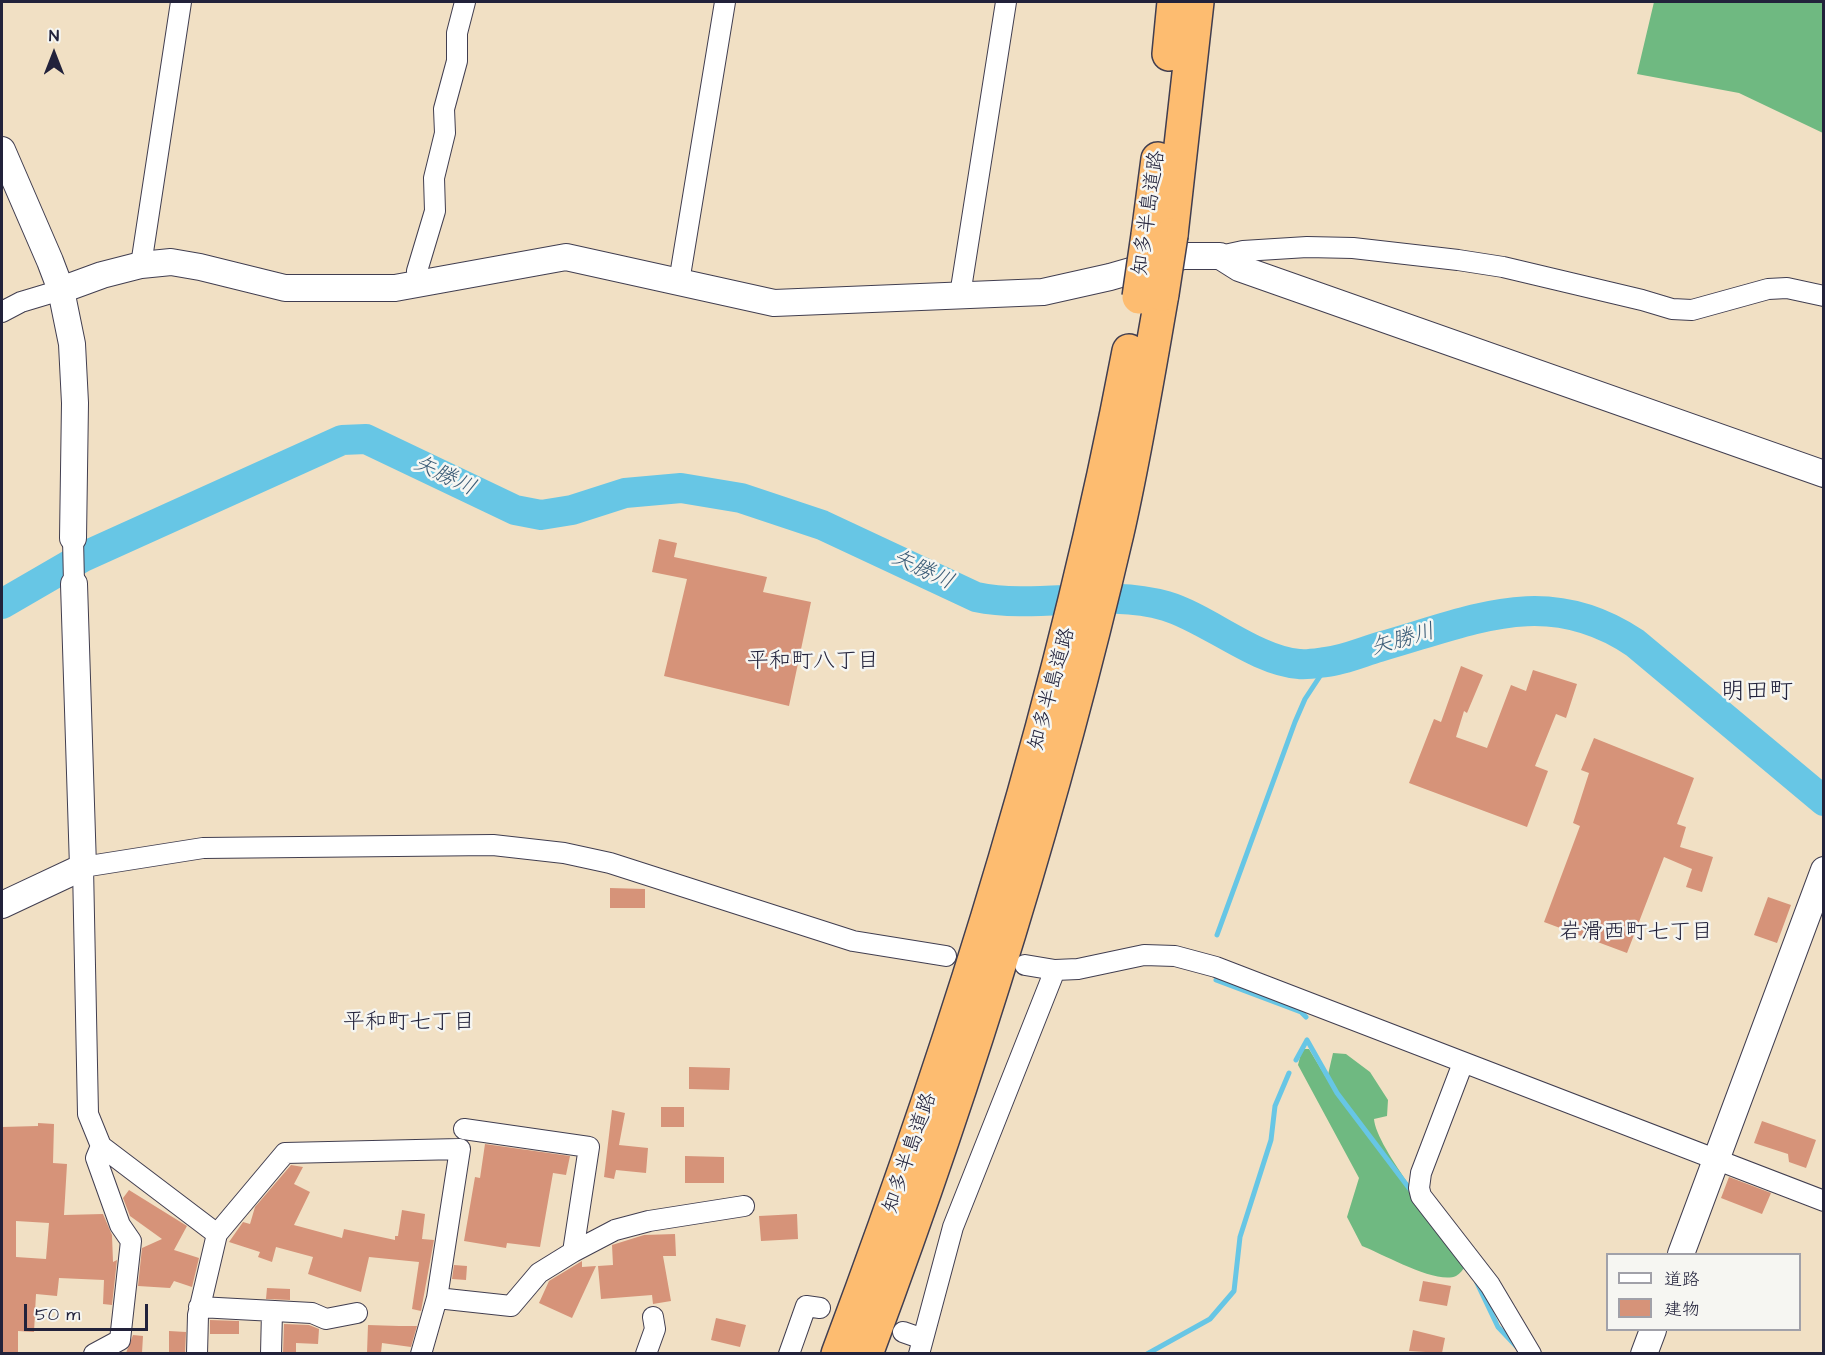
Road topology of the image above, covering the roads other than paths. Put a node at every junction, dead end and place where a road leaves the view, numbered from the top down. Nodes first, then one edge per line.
1 (181, 2) edge
2 (465, 2) edge
3 (725, 2) edge
4 (1006, 2) edge
5 (1174, 2) edge
6 (1197, 2) edge
7 (2, 150) edge
8 (1159, 235) junction
9 (1220, 256) junction
10 (141, 265) junction
11 (679, 282) junction
12 (419, 286) junction
13 (60, 290) junction
14 (960, 295) junction
15 (1824, 296) edge
16 (2, 312) edge
17 (1824, 474) edge
18 (73, 538) joint
19 (74, 584) joint
20 (1072, 666) junction
21 (83, 867) junction
22 (1824, 870) edge
23 (2, 905) edge
24 (946, 956) dead end
25 (1025, 965) dead end
26 (1054, 970) junction
27 (1463, 1063) junction
28 (464, 1129) dead end
29 (101, 1146) junction
30 (1716, 1161) junction
31 (1824, 1201) edge
32 (744, 1206) dead end
33 (217, 1234) junction
34 (909, 1239) junction
35 (573, 1252) junction
36 (1681, 1253) edge
37 (437, 1298) junction
38 (199, 1307) junction
39 (820, 1308) dead end
40 (272, 1311) junction
41 (357, 1313) dead end
42 (653, 1317) dead end
43 (1652, 1331) edge
44 (892, 1343) edge
45 (921, 1346) edge
46 (120, 1347) edge
47 (94, 1353) edge
48 (197, 1353) edge
49 (271, 1353) edge
50 (421, 1353) edge
51 (646, 1353) edge
52 (789, 1353) edge
53 (838, 1353) edge
54 (867, 1353) edge
55 (1531, 1353) edge
56 (1644, 1353) edge

1 - 10 street
2 - 12 street
3 - 11 street
4 - 14 street
5 - 8 highway, 知多半島道路
6 - 8 highway, 知多半島道路
7 - 13 street
8 - 20 highway, 知多半島道路, bridge
9 - 14 street
9 - 15 street
9 - 17 street
10 - 12 street
10 - 13 street
11 - 12 street
11 - 14 street
13 - 16 street
13 - 18 street
18 - 19 street
19 - 21 street
20 - 34 highway, 知多半島道路
20 - 53 highway, 知多半島道路
21 - 23 street
21 - 24 street
21 - 29 street
22 - 30 street
25 - 26 street
26 - 27 street
26 - 45 street
27 - 30 street
27 - 55 street
28 - 35 street
29 - 33 street
29 - 46 street
30 - 31 street
30 - 36 street
32 - 35 street
33 - 37 street
33 - 38 street
34 - 44 highway
34 - 54 highway, 知多半島道路
35 - 37 street
37 - 50 street
38 - 40 street
38 - 48 street
39 - 52 street
40 - 41 street
40 - 49 street
42 - 51 street
43 - 56 street
44 - 45 street
46 - 47 street

